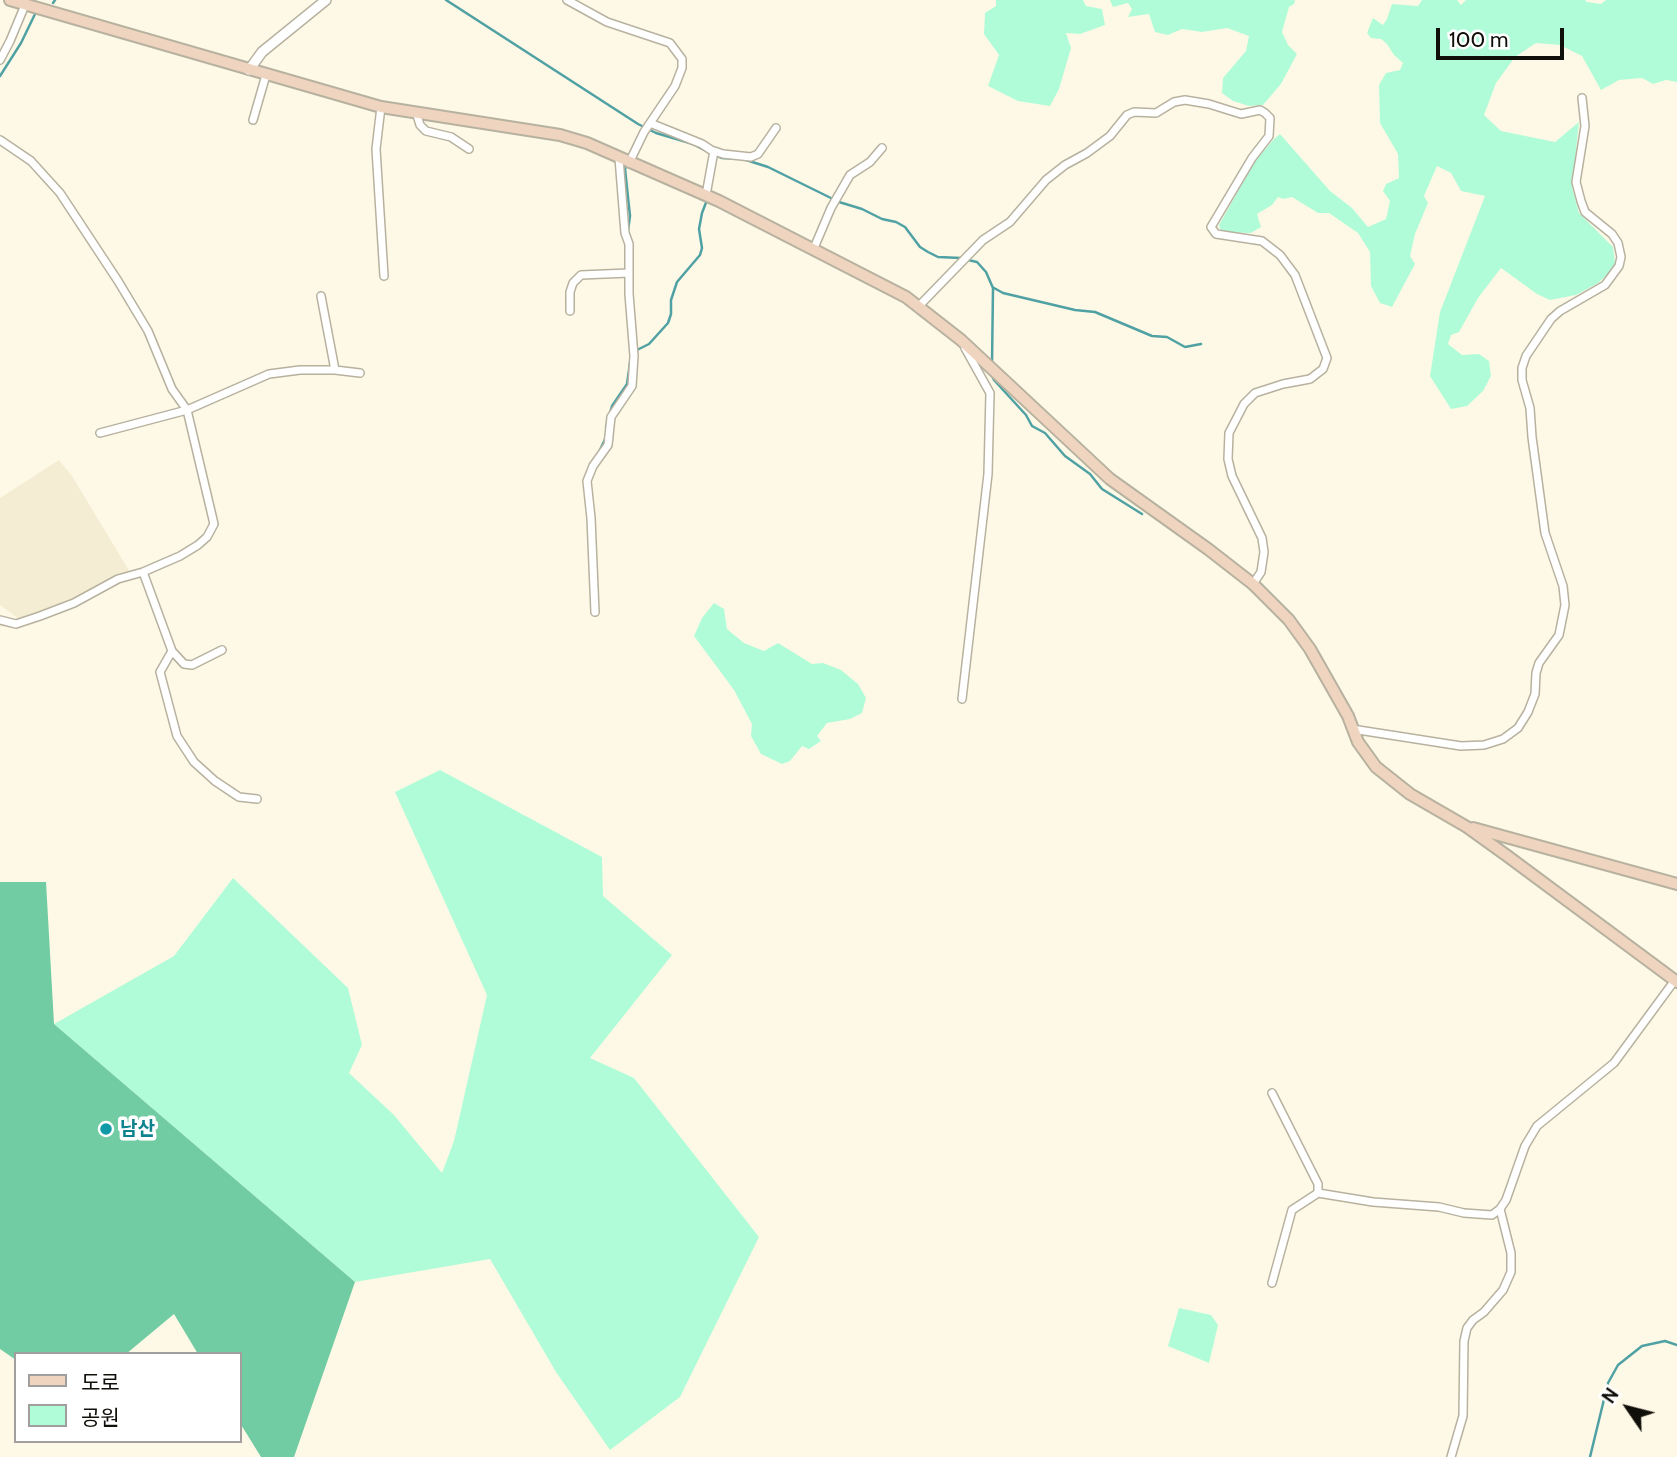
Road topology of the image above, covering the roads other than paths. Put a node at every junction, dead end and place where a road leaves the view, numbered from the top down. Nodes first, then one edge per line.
1 (10, 0) edge
2 (326, 0) edge
3 (567, 0) edge
4 (33, 7) junction
5 (0, 60) edge
6 (249, 70) junction
7 (266, 75) junction
8 (1582, 98) dead end
9 (381, 107) junction
10 (416, 112) junction
11 (253, 120) dead end
12 (650, 124) junction
13 (776, 128) dead end
14 (0, 140) edge
15 (882, 148) dead end
16 (470, 149) dead end
17 (714, 151) junction
18 (626, 161) junction
19 (708, 196) junction
20 (814, 248) junction
21 (629, 273) junction
22 (384, 276) dead end
23 (321, 296) dead end
24 (919, 307) junction
25 (570, 311) dead end
26 (961, 340) junction
27 (335, 370) junction
28 (360, 373) dead end
29 (187, 410) junction
30 (100, 433) dead end
31 (143, 572) junction
32 (1253, 584) junction
33 (596, 612) dead end
34 (0, 620) edge
35 (222, 650) dead end
36 (172, 651) junction
37 (962, 699) dead end
38 (1352, 729) junction
39 (257, 799) dead end
40 (1467, 827) junction
41 (1677, 884) edge
42 (1676, 981) edge
43 (1272, 1093) dead end
44 (1318, 1193) junction
45 (1500, 1209) junction
46 (1272, 1283) dead end
47 (1451, 1457) edge

1 - 4 main road
2 - 6 street
3 - 12 street
4 - 5 street
4 - 6 main road
6 - 7 main road
7 - 9 main road
7 - 11 street
8 - 38 street
9 - 10 main road
9 - 22 street
10 - 16 street
10 - 18 main road
12 - 17 street
12 - 18 street
13 - 17 street
14 - 29 street
15 - 20 street
17 - 19 street
18 - 19 main road
18 - 21 street
19 - 20 main road
20 - 24 main road
21 - 25 street
21 - 33 street
23 - 27 street
24 - 26 main road
24 - 32 street
26 - 32 main road
26 - 37 street
27 - 28 street
27 - 29 street
29 - 30 street
29 - 31 street
31 - 34 street
31 - 36 street
32 - 38 main road
35 - 36 street
36 - 39 street
38 - 40 main road
40 - 41 main road
40 - 42 main road
42 - 45 street
43 - 44 street
44 - 45 street
44 - 46 street
45 - 47 street

